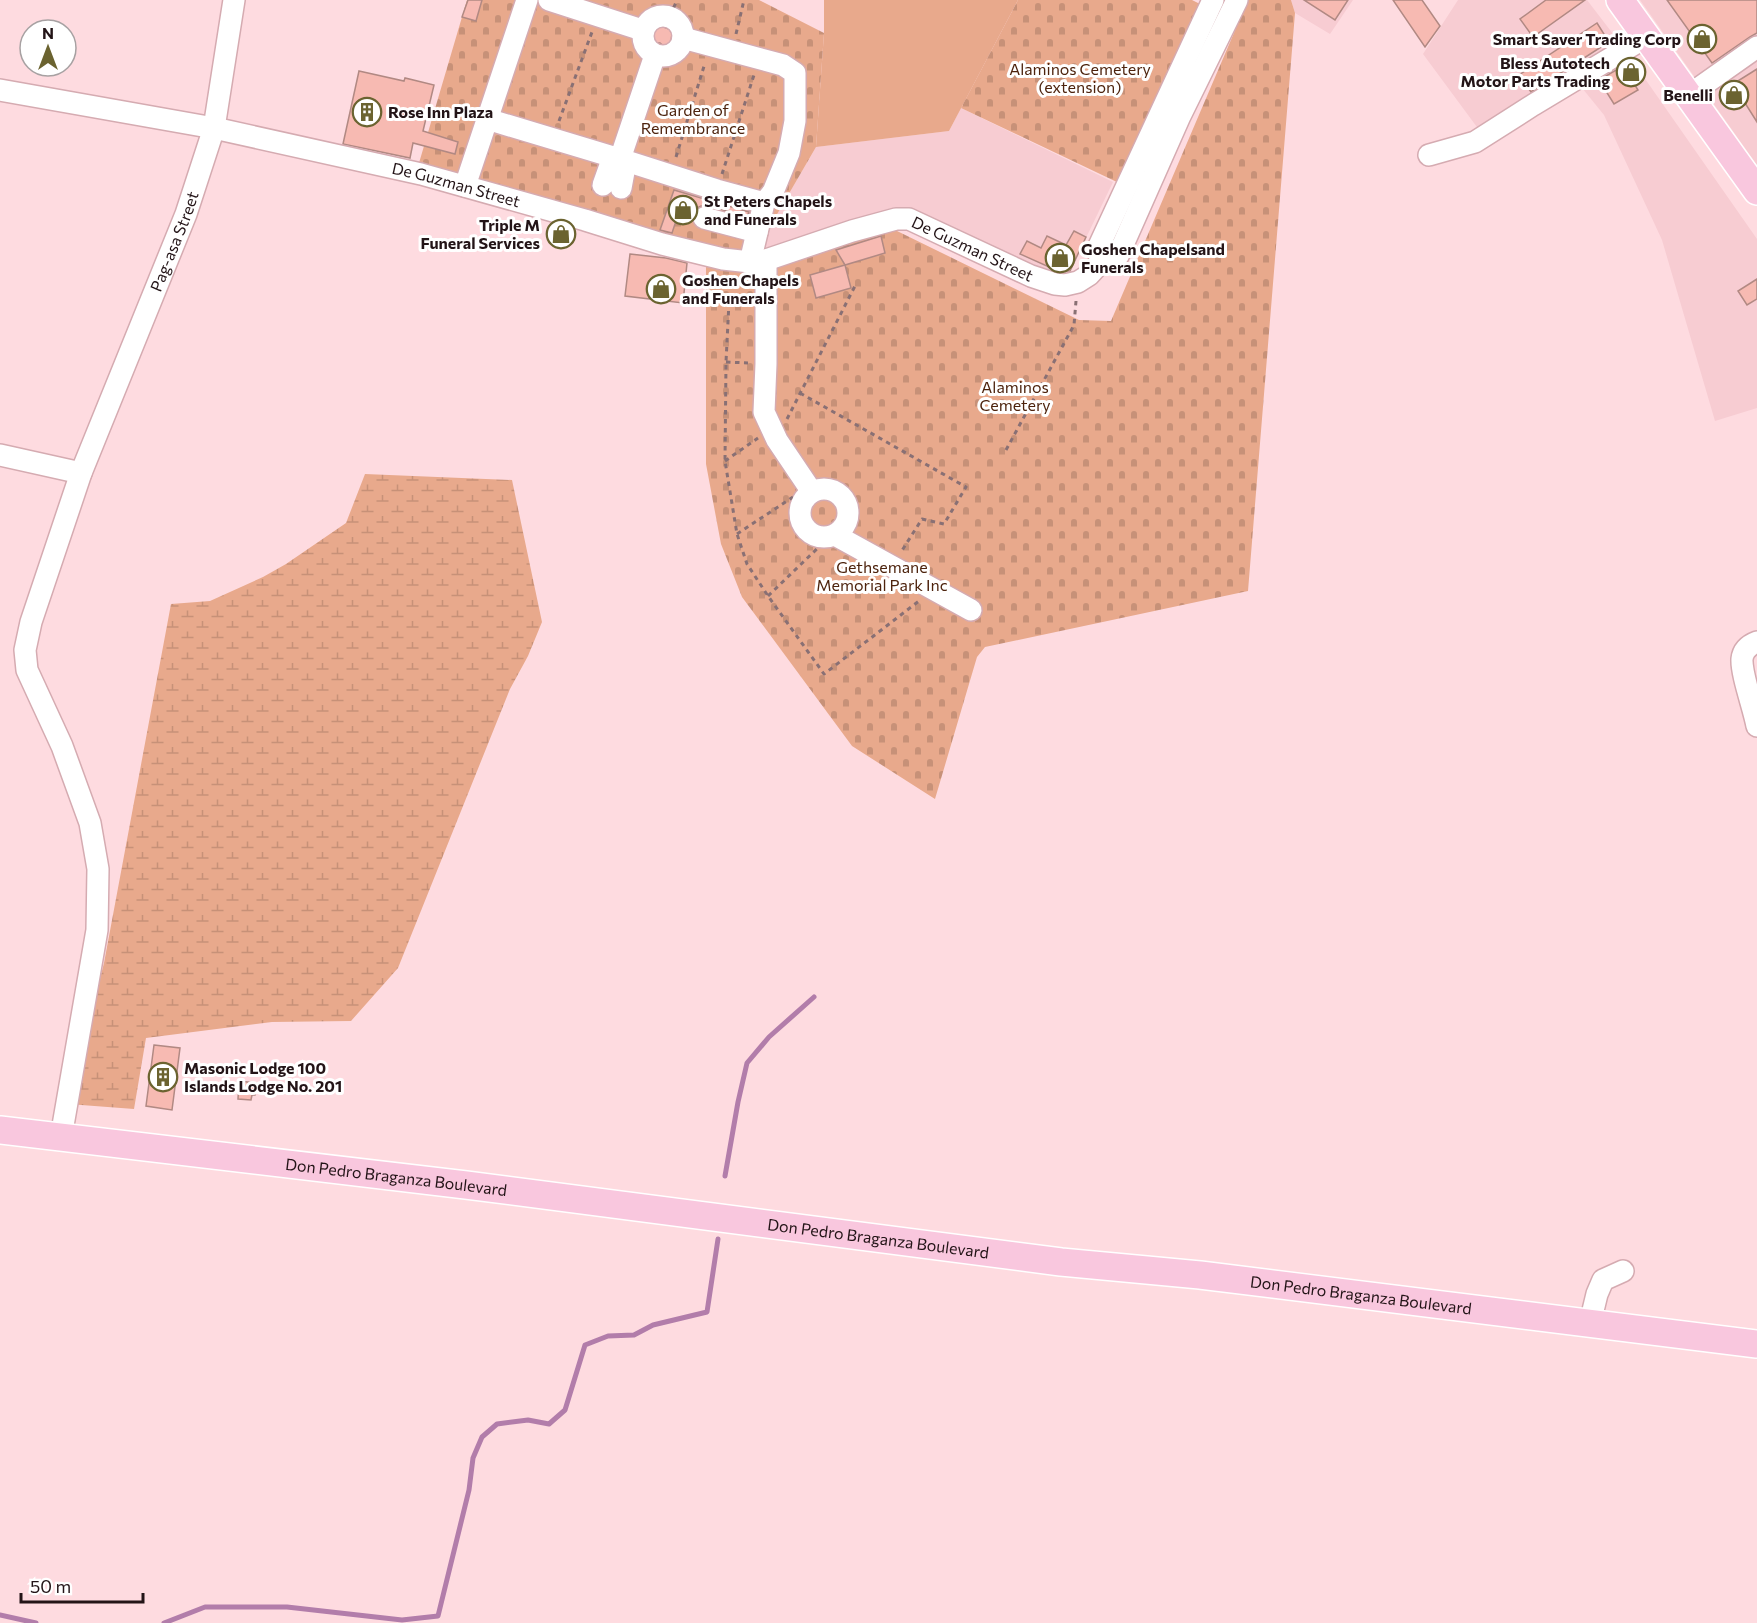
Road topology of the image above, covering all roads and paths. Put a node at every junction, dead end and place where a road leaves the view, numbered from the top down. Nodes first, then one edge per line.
1 (234, 0) edge
2 (526, 0) edge
3 (549, 0) edge
4 (744, 0) edge
5 (1213, 0) edge
6 (1237, 0) edge
7 (1620, 0) edge
8 (673, 8) edge
9 (598, 15) junction
10 (642, 30) junction
11 (1646, 37) junction
12 (683, 38) junction
13 (710, 45) junction
14 (1757, 47) edge
15 (732, 51) junction
16 (655, 55) junction
17 (759, 59) junction
18 (0, 90) edge
19 (1689, 95) junction
20 (1172, 111) junction
21 (487, 119) junction
22 (214, 128) junction
23 (552, 139) junction
24 (1430, 155) dead end
25 (619, 159) junction
26 (671, 176) junction
27 (465, 186) junction
28 (612, 186) dead end
29 (717, 190) junction
30 (1757, 191) edge
31 (764, 202) junction
32 (704, 218) dead end
33 (757, 232) junction
34 (761, 268) junction
35 (1078, 282) junction
36 (856, 284) dead end
37 (726, 362) junction
38 (766, 363) junction
39 (800, 393) junction
40 (774, 434) junction
41 (1006, 450) dead end
42 (0, 455) edge
43 (725, 461) junction
44 (81, 473) junction
45 (810, 489) junction
46 (737, 534) junction
47 (832, 536) junction
48 (892, 566) junction
49 (934, 590) junction
50 (768, 596) junction
51 (971, 610) dead end
52 (1757, 642) edge
53 (1757, 726) edge
54 (0, 1130) edge
55 (61, 1137) junction
56 (1623, 1271) dead end
57 (1590, 1323) junction
58 (1757, 1344) edge

1 - 22 street, Pag-asa Street
2 - 21 street
3 - 9 street
4 - 15 path
5 - 20 street
6 - 20 street
7 - 11 main road
8 - 10 street
8 - 12 street
9 - 10 street
9 - 23 path
10 - 16 street
11 - 19 main road
11 - 24 street
12 - 13 street
12 - 16 street
13 - 15 street
13 - 26 path
14 - 19 street
15 - 17 street
16 - 25 street
17 - 29 path
17 - 31 street
18 - 22 street, De Guzman Street
19 - 30 main road
20 - 35 street
21 - 23 street
21 - 27 street
22 - 27 street, De Guzman Street
22 - 44 street, Pag-asa Street
23 - 25 street
25 - 26 street
25 - 28 street
26 - 29 street
27 - 34 street, De Guzman Street
29 - 31 street
31 - 33 street
32 - 33 street
33 - 34 street
34 - 35 street, De Guzman Street
34 - 37 path
34 - 38 street
35 - 41 path
36 - 39 path
37 - 38 path
37 - 43 path
38 - 40 street
39 - 40 path
39 - 48 path
40 - 43 path
40 - 45 street
42 - 44 street
43 - 46 path
44 - 55 street, Pag-asa Street
45 - 46 path
45 - 47 street
45 - 47 street
46 - 50 path
47 - 48 street
47 - 50 path
48 - 49 street
49 - 50 path
49 - 51 street
52 - 53 street
54 - 55 main road, Don Pedro Braganza Boulevard
55 - 57 main road, Don Pedro Braganza Boulevard
56 - 57 street
57 - 58 main road, Don Pedro Braganza Boulevard

